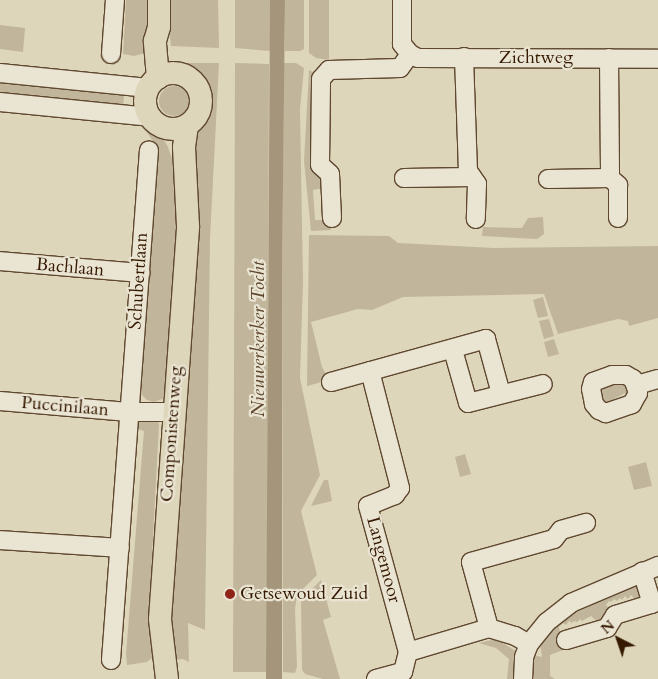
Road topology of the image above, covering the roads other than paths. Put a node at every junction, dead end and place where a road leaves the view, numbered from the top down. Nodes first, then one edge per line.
1 (115, 0) edge
2 (159, 0) edge
3 (402, 0) edge
4 (159, 27) junction
5 (111, 54) dead end
6 (410, 54) junction
7 (464, 58) junction
8 (608, 58) junction
9 (658, 58) edge
10 (0, 73) edge
11 (185, 75) junction
12 (153, 83) junction
13 (0, 102) edge
14 (149, 117) junction
15 (177, 128) junction
16 (149, 150) dead end
17 (472, 177) junction
18 (404, 178) dead end
19 (610, 178) junction
20 (548, 179) dead end
21 (332, 218) dead end
22 (476, 218) dead end
23 (618, 218) dead end
24 (0, 261) edge
25 (140, 273) junction
26 (453, 350) junction
27 (370, 371) junction
28 (658, 379) edge
29 (330, 382) dead end
30 (543, 384) dead end
31 (637, 385) dead end
32 (500, 394) junction
33 (0, 401) edge
34 (129, 412) junction
35 (174, 412) junction
36 (586, 523) dead end
37 (0, 540) edge
38 (120, 548) junction
39 (650, 569) edge
40 (489, 628) junction
41 (566, 640) dead end
42 (529, 644) junction
43 (408, 652) junction
44 (111, 660) dead end
45 (166, 679) edge
46 (376, 679) edge
47 (523, 679) edge

1 - 5 street
2 - 4 main road
3 - 6 street
4 - 11 main road
4 - 12 main road
6 - 7 street, Zichtweg
6 - 21 street
7 - 8 street, Zichtweg
7 - 17 street
8 - 9 street, Zichtweg
8 - 19 street
10 - 12 street
11 - 12 main road
11 - 15 main road
12 - 14 main road
13 - 14 street
14 - 15 main road
15 - 35 main road, Componistenweg
16 - 25 street, Schubertlaan
17 - 18 street
17 - 22 street
19 - 20 street
19 - 23 street
24 - 25 street, Bachlaan
25 - 34 street, Schubertlaan
26 - 27 street
26 - 32 street
26 - 32 street
27 - 29 street
27 - 43 street, Langemoor
28 - 31 street
30 - 32 street
33 - 34 street, Puccinilaan
34 - 35 street
34 - 38 street, Schubertlaan
35 - 45 main road, Componistenweg
36 - 40 street
37 - 38 street
38 - 44 street, Schubertlaan
39 - 41 street
39 - 42 street
40 - 42 street
40 - 43 street
42 - 47 street
43 - 46 street

